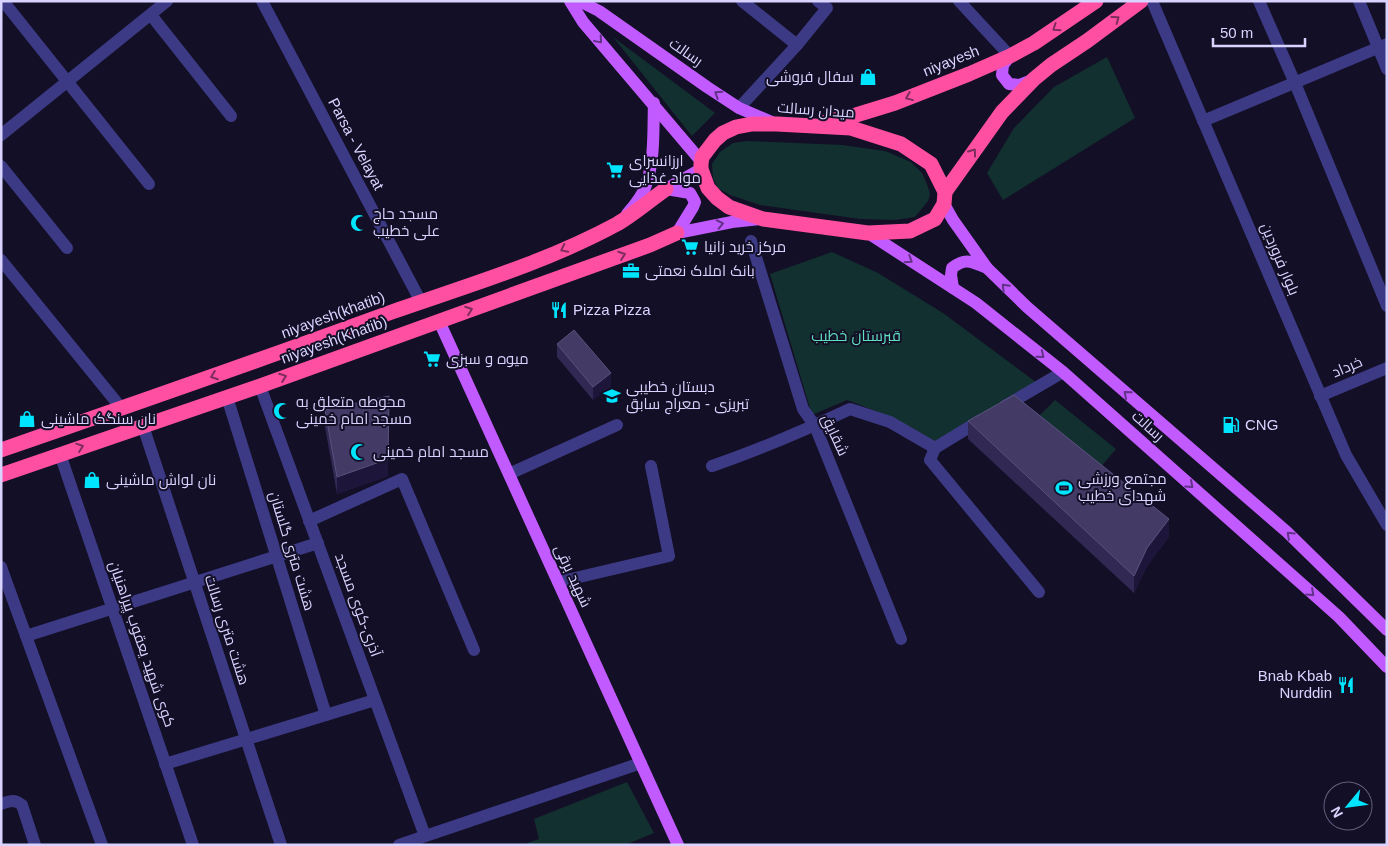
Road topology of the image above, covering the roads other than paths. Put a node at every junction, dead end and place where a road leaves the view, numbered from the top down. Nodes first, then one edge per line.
1 (3, 1) edge
2 (167, 1) edge
3 (262, 1) edge
4 (570, 1) edge
5 (579, 1) edge
6 (742, 1) edge
7 (818, 1) edge
8 (959, 1) edge
9 (1141, 1) edge
10 (1152, 1) edge
11 (1259, 1) edge
12 (1359, 1) edge
13 (1092, 2) edge
14 (151, 14) junction
15 (797, 45) junction
16 (1382, 46) edge
17 (1010, 56) junction
18 (1387, 69) edge
19 (1034, 79) junction
20 (67, 82) junction
21 (1295, 83) junction
22 (654, 103) junction
23 (739, 108) junction
24 (231, 116) dead end
25 (1203, 121) junction
26 (777, 124) junction
27 (807, 126) junction
28 (1, 135) edge
29 (701, 165) junction
30 (1, 166) edge
31 (149, 184) dead end
32 (666, 189) junction
33 (944, 198) junction
34 (763, 219) junction
35 (618, 223) junction
36 (677, 233) junction
37 (868, 234) junction
38 (751, 241) dead end
39 (67, 248) dead end
40 (1, 260) edge
41 (987, 268) junction
42 (953, 288) junction
43 (421, 302) junction
44 (1387, 306) edge
45 (439, 321) junction
46 (1387, 368) edge
47 (1063, 372) junction
48 (260, 386) junction
49 (1320, 396) junction
50 (227, 397) junction
51 (122, 409) junction
52 (617, 425) dead end
53 (143, 426) junction
54 (815, 426) junction
55 (3, 447) edge
56 (935, 448) junction
57 (60, 454) junction
58 (651, 466) dead end
59 (712, 466) dead end
60 (509, 474) junction
61 (1, 475) edge
62 (309, 521) junction
63 (1387, 525) edge
64 (318, 543) junction
65 (277, 556) junction
66 (1, 567) edge
67 (194, 582) junction
68 (558, 582) junction
69 (1038, 592) dead end
70 (112, 608) junction
71 (1387, 630) edge
72 (26, 636) junction
73 (901, 639) dead end
74 (474, 650) dead end
75 (1387, 667) edge
76 (376, 700) junction
77 (326, 715) junction
78 (246, 740) junction
79 (641, 763) junction
80 (165, 764) junction
81 (1, 804) edge
82 (425, 836) junction
83 (402, 844) edge
84 (35, 845) edge
85 (102, 845) edge
86 (193, 845) edge
87 (280, 845) edge
88 (678, 845) edge

1 - 20 street
2 - 14 street
3 - 43 street, Parsa - Velayat
4 -> 22 main road
23 -> 5 main road, رسالت
6 - 15 street
7 - 15 street
8 - 17 street
19 -> 9 highway
10 - 25 street, بلوار فروردین
11 - 21 street
12 - 16 street
13 -> 17 highway, niyayesh
14 - 20 street
14 - 24 street
15 - 23 street
16 - 18 street
16 - 21 street
17 - 19 main road
17 -> 27 highway, niyayesh
33 -> 19 highway
20 - 28 street
20 - 31 street
21 - 25 street
21 - 44 street
22 - 29 main road
22 - 35 main road
23 - 26 main road, رسالت
25 - 49 street, بلوار فروردین
26 - 27 highway, میدان رسالت
26 - 29 highway, میدان رسالت
27 - 33 highway, میدان رسالت
29 - 32 main road
29 - 34 highway
30 - 39 street
32 - 35 highway, niyayesh(khatib)
32 - 36 main road
33 - 37 highway
33 - 41 main road, رسالت
36 -> 34 main road
34 - 37 highway
35 -> 43 highway, niyayesh(khatib)
45 -> 36 highway, niyayesh(Khatib)
37 -> 42 main road, رسالت
38 - 54 street, شقایق
40 - 51 street
41 - 42 main road
71 -> 41 main road, رسالت
42 -> 47 main road, رسالت
43 -> 51 highway, niyayesh(khatib)
48 -> 45 highway, niyayesh(Khatib)
45 - 60 main road, شهید برقی
46 - 49 street, خرداد
47 - 56 street
47 -> 75 main road, رسالت
48 - 50 highway, niyayesh(Khatib)
48 - 62 street, آذری-کوی مسجد
49 - 63 street, بلوار فروردین
50 - 53 highway, niyayesh(Khatib)
50 - 65 street, هشت متری گلستان
51 - 55 highway, niyayesh(khatib)
52 - 60 street
57 -> 53 highway, niyayesh(Khatib)
53 - 67 street, هشت متری رسالت
54 - 56 street
54 - 59 street
54 - 73 street, شقایق
56 - 69 street
57 - 61 highway, niyayesh(Khatib)
57 - 70 street, کوی شهید یعقوب پیراهنیان
58 - 68 street
60 - 68 main road, شهید برقی
62 - 64 street, آذری-کوی مسجد
62 - 74 street
64 - 65 street
64 - 76 street, آذری-کوی مسجد
65 - 67 street
65 - 77 street, هشت متری گلستان
66 - 72 street
67 - 70 street
67 - 78 street, هشت متری رسالت
68 - 79 main road, شهید برقی
70 - 72 street
70 - 80 street, کوی شهید یعقوب پیراهنیان
72 - 85 street
76 - 77 street
76 - 82 street, آذری-کوی مسجد
77 - 78 street
78 - 80 street
78 - 87 street, هشت متری رسالت
79 - 82 street
79 - 88 main road, شهید برقی
80 - 86 street, کوی شهید یعقوب پیراهنیان
81 - 84 street
82 - 83 street

